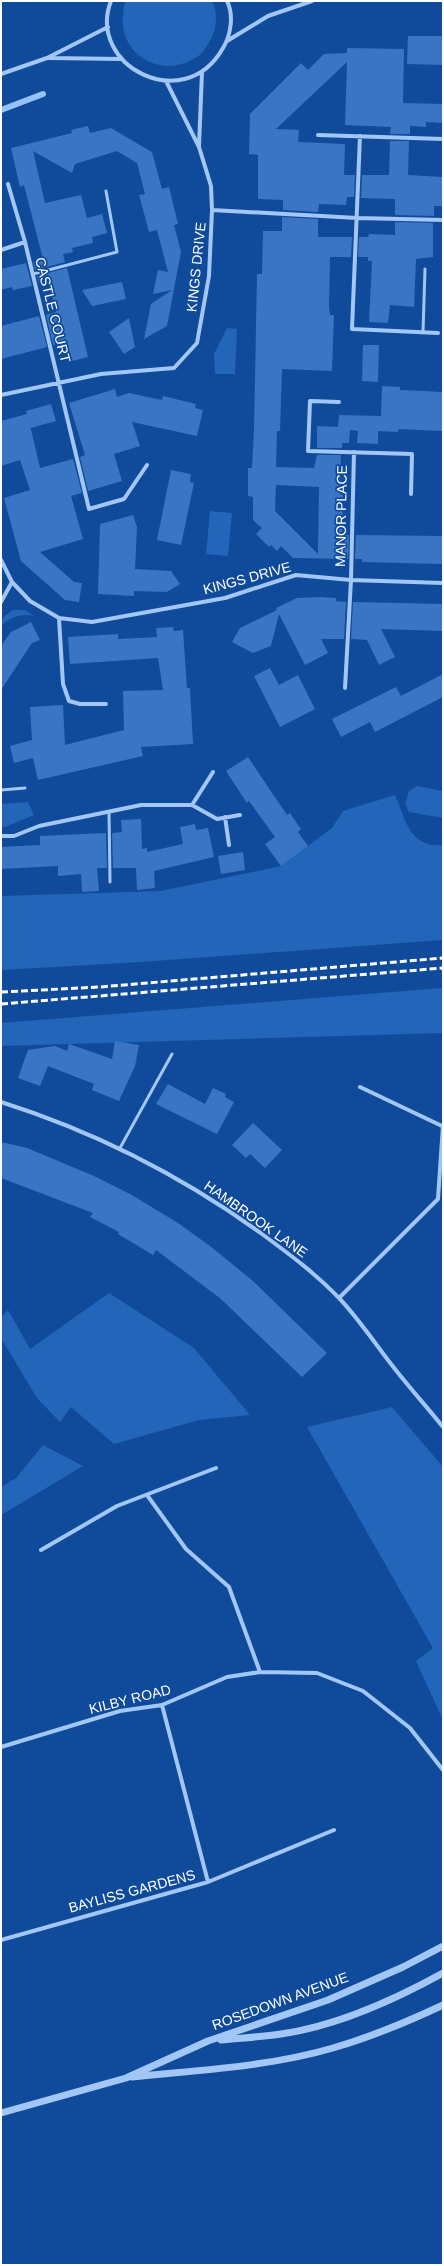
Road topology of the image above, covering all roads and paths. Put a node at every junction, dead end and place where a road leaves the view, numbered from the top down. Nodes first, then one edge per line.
1 (111, 1) edge
2 (227, 1) edge
3 (312, 1) edge
4 (108, 27) junction
5 (227, 41) junction
6 (47, 58) junction
7 (122, 59) junction
8 (202, 72) junction
9 (1, 74) edge
10 (166, 81) junction
11 (318, 135) dead end
12 (360, 136) junction
13 (443, 138) edge
14 (199, 147) junction
15 (8, 184) dead end
16 (106, 190) dead end
17 (212, 210) junction
18 (357, 218) junction
19 (443, 220) edge
20 (25, 242) junction
21 (1, 250) edge
22 (425, 269) dead end
23 (33, 274) junction
24 (423, 332) junction
25 (438, 333) dead end
26 (60, 383) junction
27 (1, 395) edge
28 (339, 402) dead end
29 (354, 452) junction
30 (147, 465) dead end
31 (411, 494) dead end
32 (1, 560) edge
33 (351, 580) junction
34 (12, 582) junction
35 (443, 583) edge
36 (1, 602) edge
37 (59, 618) junction
38 (345, 688) dead end
39 (106, 704) dead end
40 (213, 772) dead end
41 (26, 788) dead end
42 (1, 790) edge
43 (192, 805) junction
44 (108, 812) junction
45 (240, 814) dead end
46 (226, 817) junction
47 (1, 836) edge
48 (229, 845) dead end
49 (110, 882) dead end
50 (172, 1054) dead end
51 (360, 1087) dead end
52 (1, 1102) edge
53 (443, 1126) edge
54 (120, 1148) junction
55 (440, 1199) edge
56 (339, 1298) junction
57 (443, 1427) edge
58 (216, 1468) dead end
59 (147, 1495) junction
60 (41, 1550) dead end
61 (260, 1672) junction
62 (162, 1705) junction
63 (1, 1747) edge
64 (443, 1770) edge
65 (334, 1830) dead end
66 (208, 1882) junction
67 (1, 1940) edge
68 (443, 1946) edge
69 (443, 1973) edge
70 (443, 2005) edge
71 (208, 2041) junction
72 (126, 2078) junction
73 (1, 2113) edge

1 - 4 street
2 - 5 street
3 - 5 street
4 - 6 street
4 - 7 street
5 - 8 street
6 - 7 street
6 - 9 street
7 - 10 street
8 - 10 street
8 - 14 street, KINGS DRIVE
10 - 14 street, KINGS DRIVE
11 - 12 street
12 - 13 street
12 - 18 street
14 - 17 street, KINGS DRIVE
15 - 20 street, CASTLE COURT
16 - 23 lane
17 - 18 street, KINGS DRIVE
17 - 26 street, KINGS DRIVE
18 - 19 street, KINGS DRIVE
18 - 24 street
20 - 21 street, CASTLE COURT
20 - 23 street, CASTLE COURT
22 - 24 lane
23 - 26 street, CASTLE COURT
24 - 25 street
26 - 27 street, KINGS DRIVE
26 - 30 street
28 - 29 street, MANOR PLACE
29 - 31 street, MANOR PLACE
29 - 33 street, MANOR PLACE
32 - 34 street, KINGS DRIVE
33 - 35 street, KINGS DRIVE
33 - 37 street, KINGS DRIVE
33 - 38 street, MANOR PLACE
34 - 36 street
34 - 37 street, KINGS DRIVE
37 - 39 street
40 - 43 street
41 - 42 lane
43 - 44 street
43 - 46 street
44 - 47 street
44 - 49 lane
45 - 46 street
46 - 48 street
50 - 54 lane
51 - 53 street
52 - 54 street, HAMBROOK LANE
53 - 55 street
54 - 56 street, HAMBROOK LANE
55 - 56 street
56 - 57 street, HAMBROOK LANE
58 - 59 street
59 - 60 street
59 - 61 street
61 - 62 street, KILBY ROAD
61 - 64 street, KILBY ROAD
62 - 63 street, KILBY ROAD
62 - 66 street, BAYLISS GARDENS
65 - 66 street
66 - 67 street, BAYLISS GARDENS
68 - 71 street, ROSEDOWN AVENUE
69 - 71 street
70 - 72 street, ROSEDOWN AVENUE
71 - 72 street, ROSEDOWN AVENUE
72 - 73 street, ROSEDOWN AVENUE

